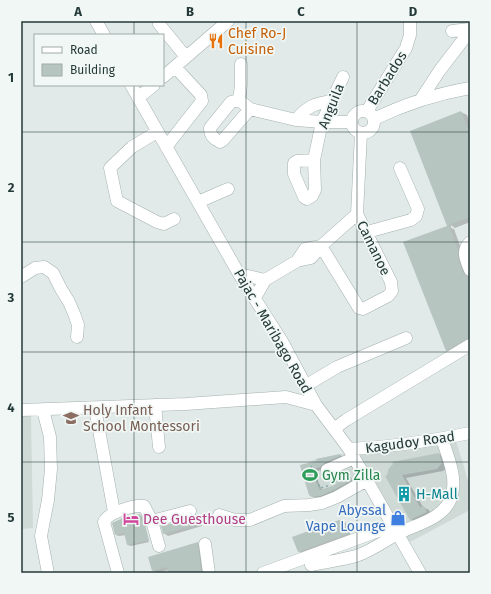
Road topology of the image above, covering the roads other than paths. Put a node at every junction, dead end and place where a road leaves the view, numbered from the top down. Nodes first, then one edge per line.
1 (96, 21) edge
2 (228, 21) edge
3 (410, 21) edge
4 (159, 24) dead end
5 (470, 30) edge
6 (452, 31) dead end
7 (103, 34) edge
8 (186, 57) junction
9 (241, 64) dead end
10 (175, 67) junction
11 (164, 76) edge
12 (342, 77) dead end
13 (132, 86) edge
14 (153, 86) edge
15 (470, 88) edge
16 (138, 98) junction
17 (421, 99) junction
18 (239, 100) junction
19 (333, 101) junction
20 (250, 109) junction
21 (370, 115) junction
22 (296, 120) junction
23 (322, 122) junction
24 (352, 122) junction
25 (157, 132) junction
26 (360, 133) junction
27 (166, 147) junction
28 (314, 160) dead end
29 (400, 168) dead end
30 (228, 189) dead end
31 (198, 202) junction
32 (357, 214) junction
33 (174, 219) dead end
34 (367, 232) junction
35 (470, 242) edge
36 (321, 246) junction
37 (470, 270) edge
38 (239, 274) junction
39 (21, 277) edge
40 (265, 280) junction
41 (255, 298) junction
42 (77, 337) dead end
43 (406, 338) dead end
44 (470, 346) edge
45 (304, 384) junction
46 (286, 397) junction
47 (155, 405) junction
48 (316, 405) junction
49 (95, 408) junction
50 (21, 410) edge
51 (44, 410) junction
52 (334, 429) junction
53 (470, 433) edge
54 (442, 439) junction
55 (159, 447) dead end
56 (352, 454) junction
57 (327, 470) dead end
58 (367, 480) junction
59 (190, 511) dead end
60 (114, 512) junction
61 (218, 515) dead end
62 (150, 519) junction
63 (395, 530) junction
64 (205, 544) dead end
65 (159, 546) dead end
66 (311, 566) dead end
67 (48, 573) edge
68 (118, 573) edge
69 (209, 573) edge
70 (263, 573) edge
71 (420, 573) edge

1 - 7 street
2 - 8 street
3 - 21 street, Barbados
4 - 8 street
5 - 6 street
5 - 17 street
8 - 10 street
9 - 18 street
10 - 11 street
10 - 27 street
12 - 19 street, Anguila
13 - 16 street, Pajac - Maribago Road
14 - 16 street
15 - 17 street
16 - 25 street, Pajac - Maribago Road
17 - 21 street
18 - 20 street
18 - 20 street
19 - 22 street
19 - 23 street, Anguila
20 - 22 street
21 - 24 street
21 - 26 street
22 - 23 street
23 - 24 street
23 - 28 street, Anguila
24 - 26 street
25 - 27 street, Pajac - Maribago Road
25 - 33 street
26 - 32 street
27 - 31 street, Pajac - Maribago Road
29 - 34 street
30 - 31 street
31 - 38 street, Pajac - Maribago Road
32 - 34 street, Camanoe
32 - 36 street, Camanoe
34 - 36 street, Camanoe
35 - 37 street
36 - 40 street
38 - 40 street
38 - 41 street, Pajac - Maribago Road
39 - 42 street
40 - 41 street
41 - 45 street, Pajac - Maribago Road
43 - 45 street
44 - 52 street
45 - 46 street
45 - 48 street, Pajac - Maribago Road
46 - 47 street
46 - 48 street
47 - 49 street
47 - 55 street
48 - 52 street, Pajac - Maribago Road
49 - 51 street
49 - 60 street
50 - 51 street
51 - 67 street
52 - 56 street, Pajac - Maribago Road
53 - 54 street, Kagudoy Road
54 - 56 street, Kagudoy Road
54 - 63 street
56 - 57 street
56 - 58 street, Pajac - Maribago Road
58 - 61 street
58 - 63 street, Pajac - Maribago Road
59 - 62 street
60 - 62 street
60 - 68 street
62 - 65 street
63 - 66 street
63 - 70 street
63 - 71 street, Pajac - Maribago Road
64 - 69 street

